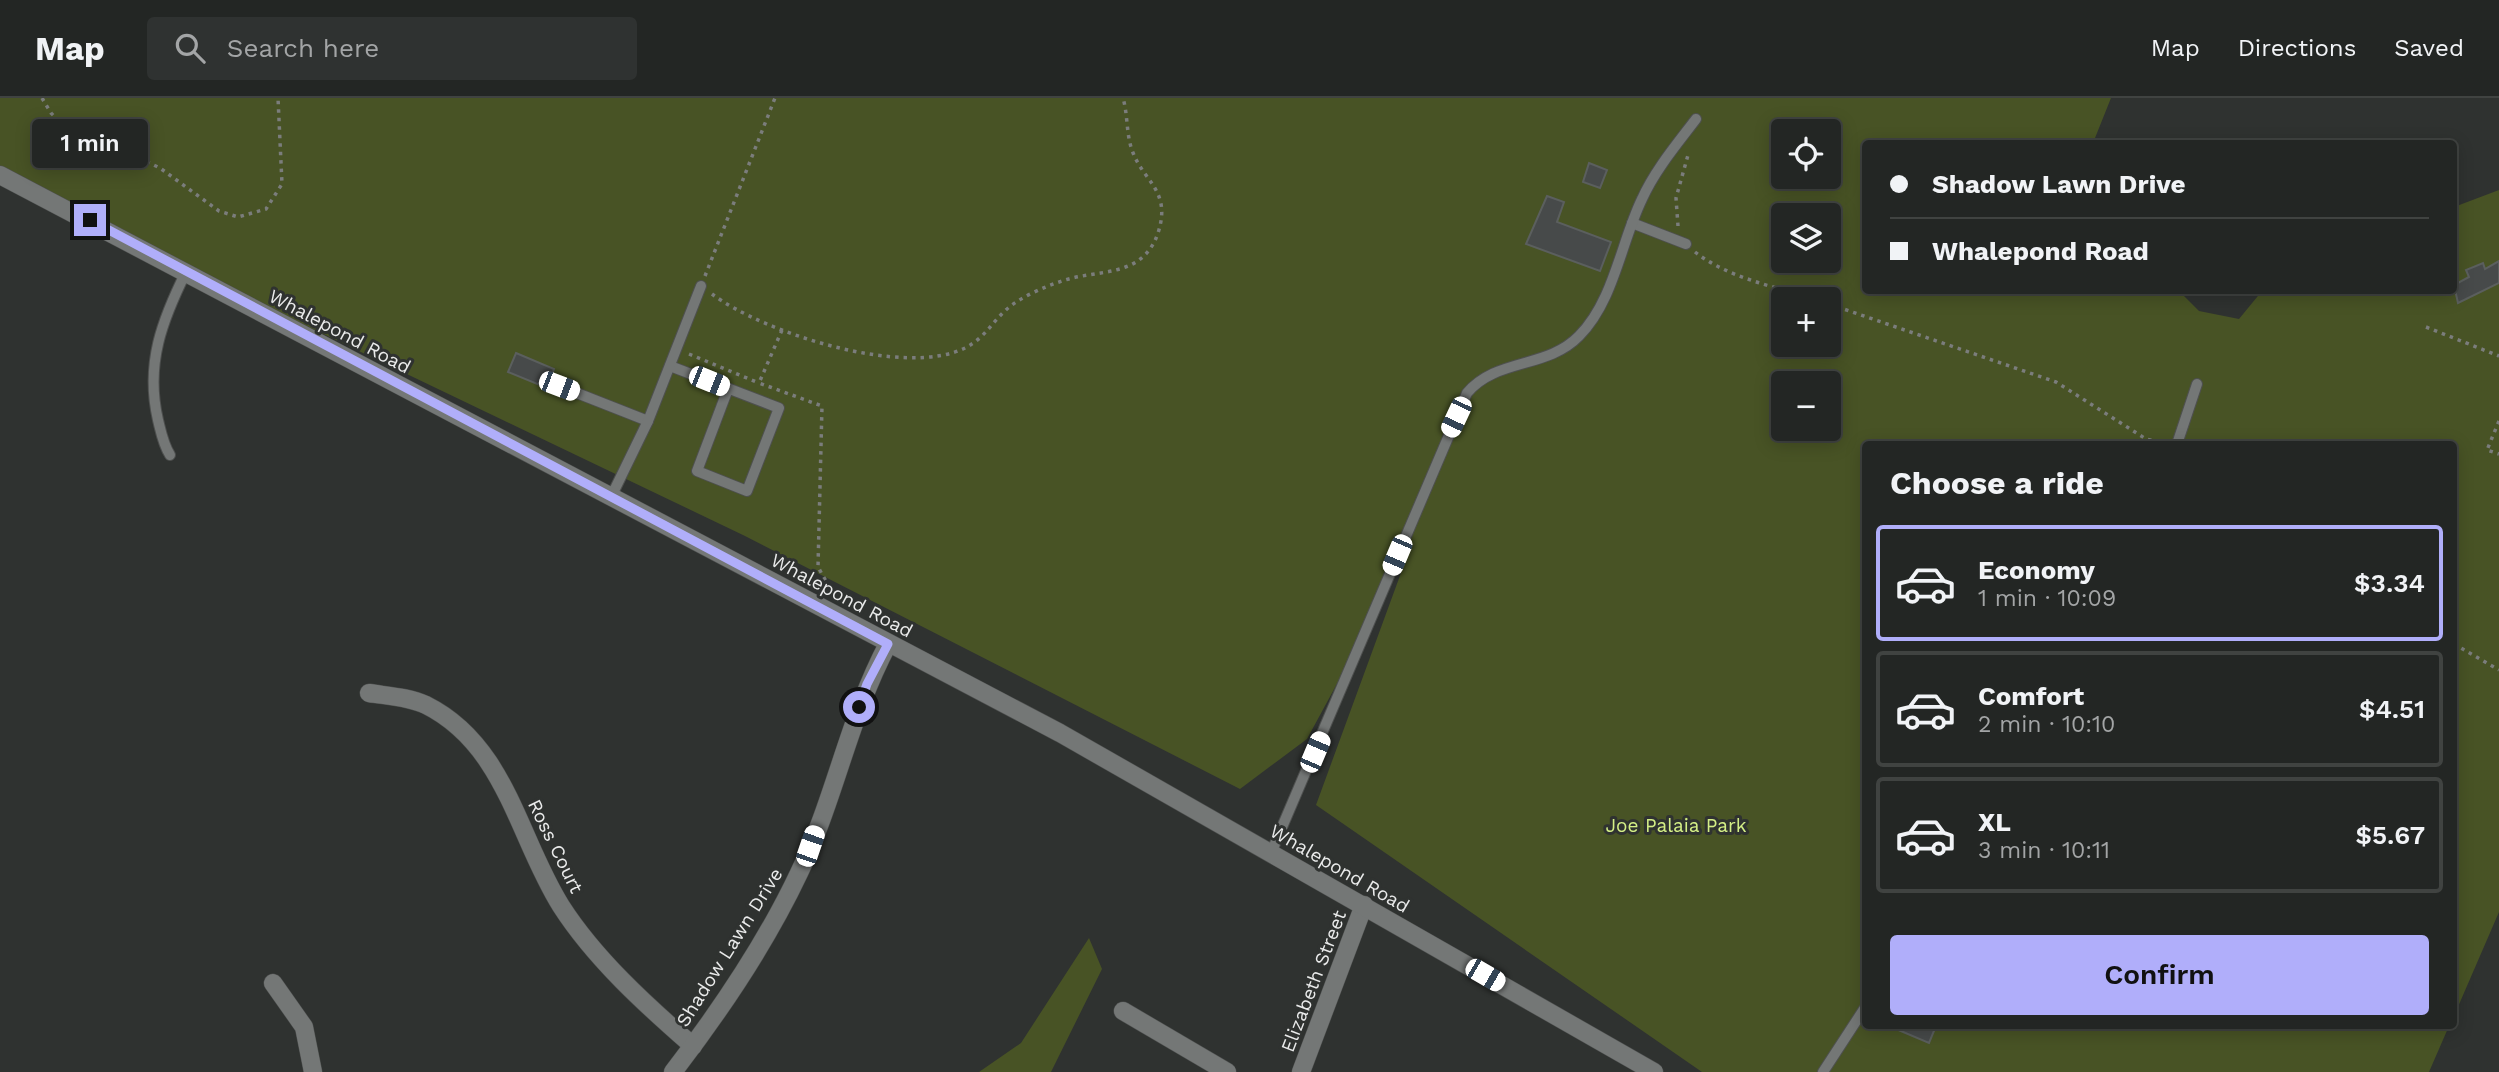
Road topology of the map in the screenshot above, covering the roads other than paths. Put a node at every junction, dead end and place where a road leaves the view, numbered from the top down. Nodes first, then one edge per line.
1 (1696, 119) dead end
2 (0, 175) edge
3 (1632, 223) junction
4 (1686, 244) road end
5 (187, 270) junction
6 (701, 286) road end
7 (670, 366) junction
8 (2197, 384) dead end
9 (559, 386) dead end
10 (728, 389) junction
11 (648, 421) junction
12 (2176, 441) edge
13 (170, 455) dead end
14 (611, 497) junction
15 (888, 644) junction
16 (369, 693) dead end
17 (1271, 853) junction
18 (1364, 905) junction
19 (273, 983) dead end
20 (1123, 1011) dead end
21 (1862, 1012) edge
22 (693, 1046) junction
23 (313, 1072) edge
24 (673, 1072) edge
25 (1227, 1072) edge
26 (1301, 1072) edge
27 (1654, 1072) edge
28 (1823, 1072) edge

1 - 3 lane
2 - 5 street, Whalepond Road
3 - 4 lane
3 - 17 lane
5 - 13 lane
5 - 14 street, Whalepond Road
6 - 7 lane
7 - 10 lane
7 - 11 lane
8 - 12 lane
9 - 11 lane
10 - 10 lane
11 - 14 lane
14 - 15 street, Whalepond Road
15 - 17 street, Whalepond Road
15 - 22 street, Shadow Lawn Drive
16 - 22 street, Ross Court
17 - 18 street, Whalepond Road
18 - 26 street, Elizabeth Street
18 - 27 street, Whalepond Road
19 - 23 street
20 - 25 street
21 - 28 lane
22 - 24 street, Shadow Lawn Drive

